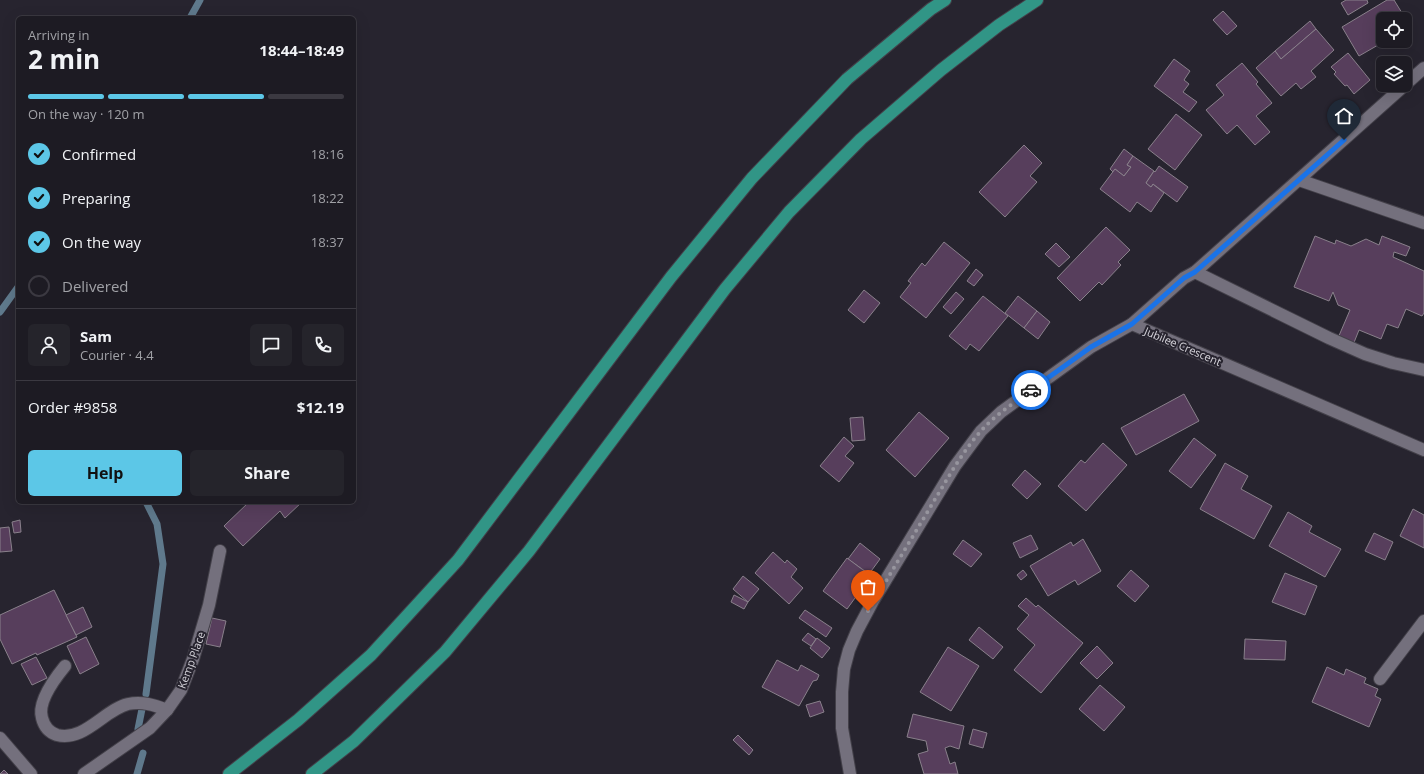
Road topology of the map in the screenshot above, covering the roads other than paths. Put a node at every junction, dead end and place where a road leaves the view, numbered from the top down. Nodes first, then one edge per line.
1 (945, 0) edge
2 (1038, 0) edge
3 (1424, 68) edge
4 (1299, 180) junction
5 (1424, 223) edge
6 (1195, 272) junction
7 (1132, 324) junction
8 (1424, 370) edge
9 (1424, 450) edge
10 (220, 551) dead end
11 (1423, 623) edge
12 (65, 666) dead end
13 (1380, 678) dead end
14 (167, 710) junction
15 (0, 738) edge
16 (31, 774) edge
17 (84, 774) edge
18 (229, 774) edge
19 (312, 774) edge
20 (850, 774) edge

1 - 18 highway
2 - 19 highway
3 - 4 street
4 - 5 street
4 - 6 street
6 - 7 street
6 - 8 street
7 - 9 street, Jubilee Crescent
7 - 20 street, Jubilee Crescent
10 - 14 street, Kemp Place
11 - 13 street
12 - 14 street
14 - 17 street, Kemp Place
15 - 16 street

